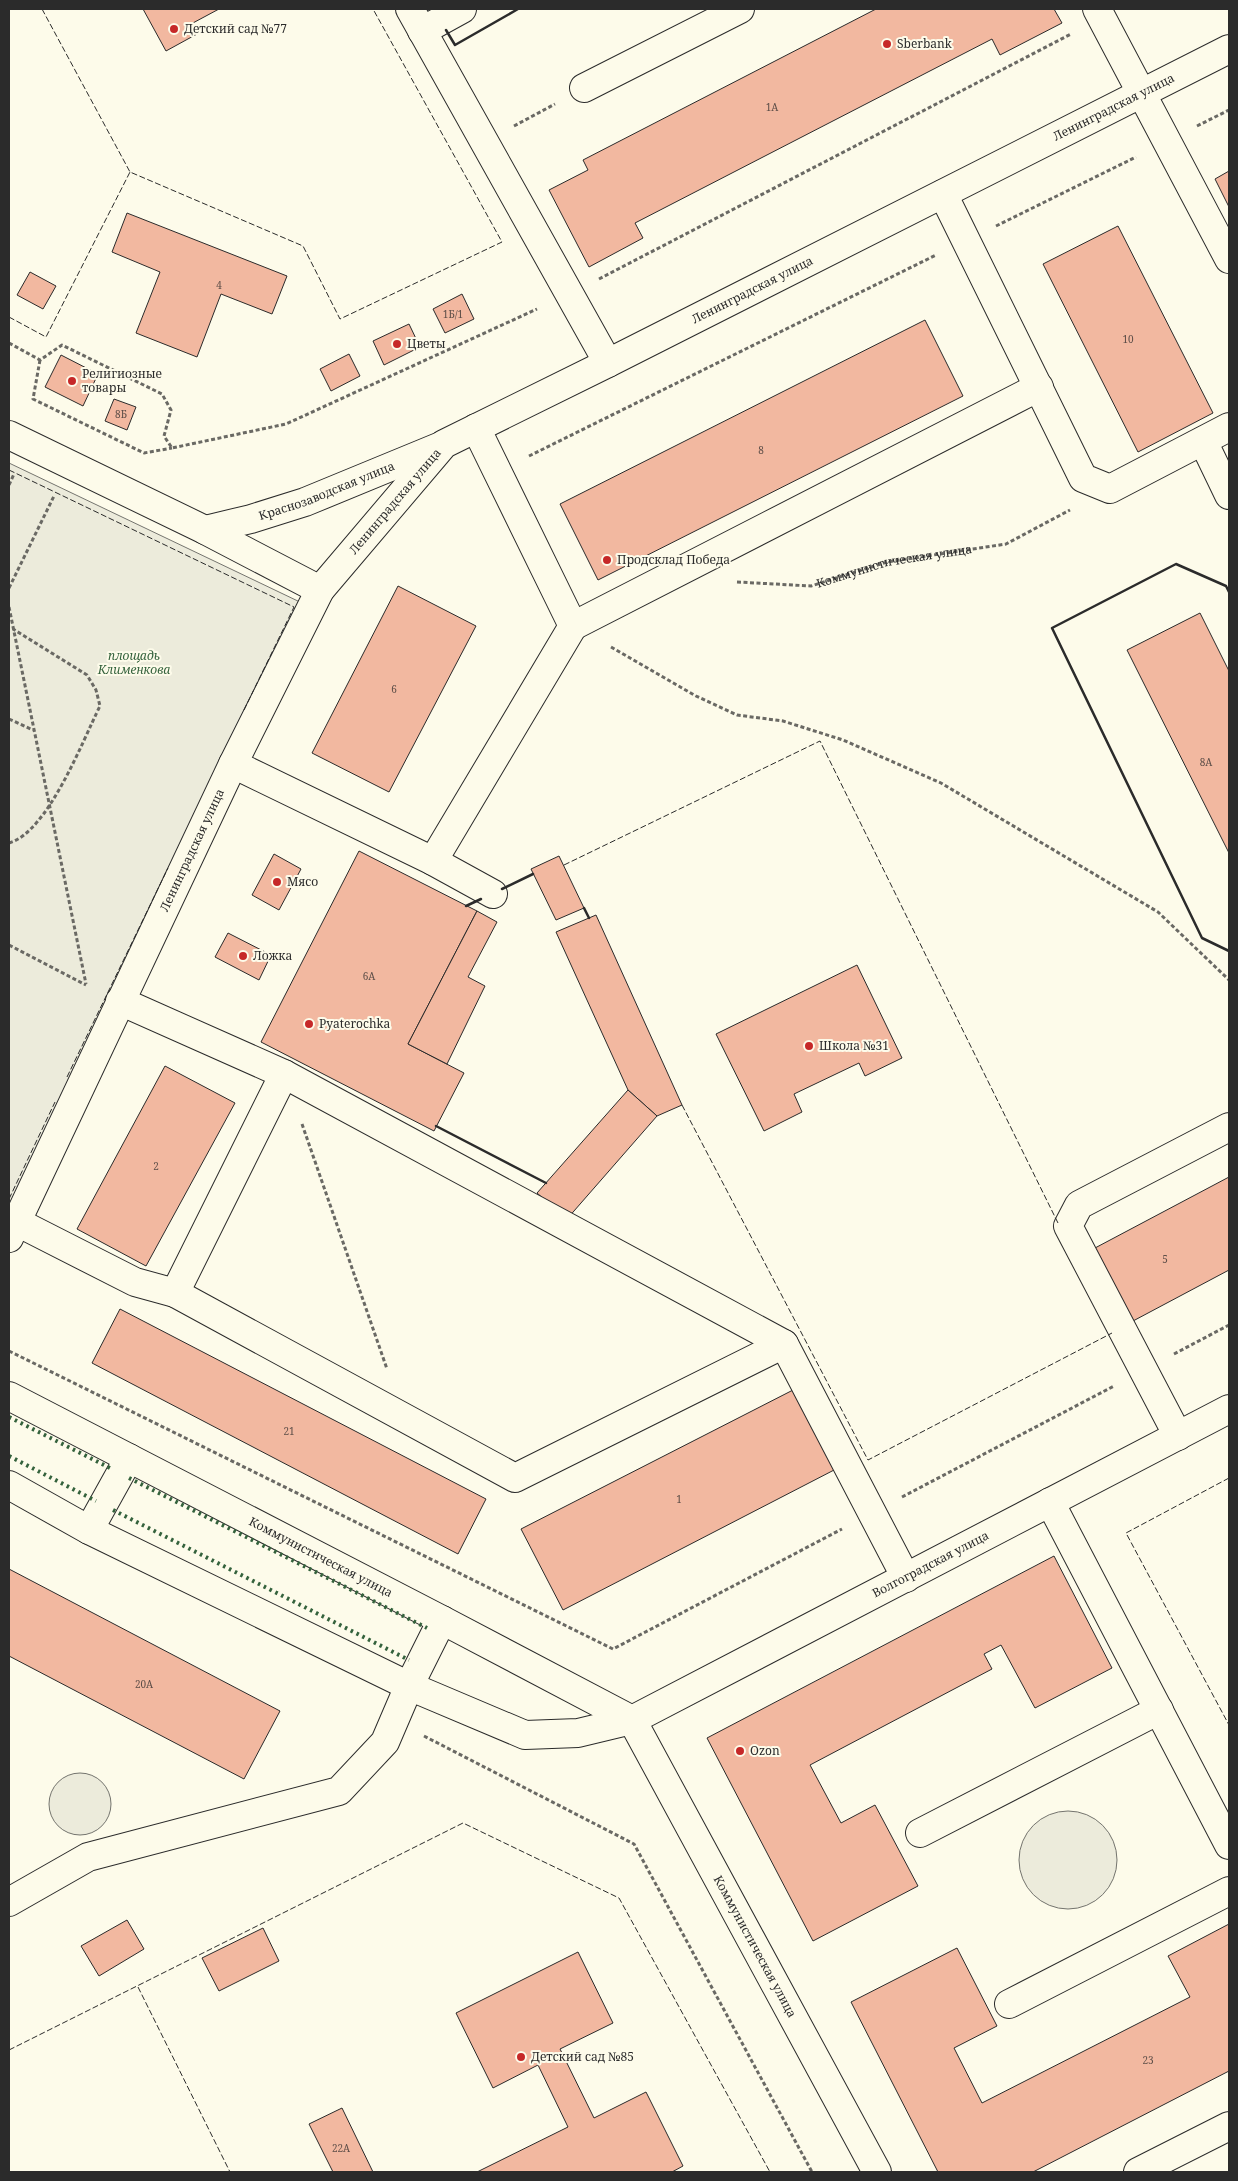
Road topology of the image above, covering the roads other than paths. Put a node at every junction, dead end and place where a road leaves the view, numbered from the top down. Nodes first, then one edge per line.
1 (462, 9) edge
2 (740, 9) edge
3 (1097, 9) edge
4 (416, 20) edge
5 (1229, 49) edge
6 (584, 88) road end
7 (1141, 94) junction
8 (943, 194) junction
9 (1229, 259) edge
10 (608, 363) junction
11 (1039, 387) junction
12 (1229, 427) edge
13 (476, 428) junction
14 (9, 435) edge
15 (1202, 441) junction
16 (444, 444) junction
17 (1229, 495) edge
18 (205, 530) junction
19 (320, 590) junction
20 (573, 626) junction
21 (233, 764) junction
22 (434, 861) junction
23 (493, 894) dead end
24 (120, 1001) junction
25 (284, 1074) junction
26 (1229, 1127) edge
27 (13, 1230) edge
28 (175, 1293) junction
29 (784, 1344) junction
30 (9, 1396) edge
31 (1229, 1409) edge
32 (1178, 1436) junction
33 (129, 1458) junction
34 (9, 1485) edge
35 (1050, 1502) junction
36 (90, 1530) junction
37 (906, 1578) junction
38 (442, 1620) junction
39 (409, 1686) junction
40 (1159, 1710) junction
41 (632, 1720) junction
42 (920, 1833) dead end
43 (1229, 1845) edge
44 (1229, 1891) edge
45 (9, 1902) edge
46 (1009, 2004) dead end
47 (1229, 2126) edge
48 (877, 2172) edge
49 (1138, 2172) edge

1 - 4 street
2 - 6 street
3 - 7 street
4 - 10 street
5 - 7 street, Ленинградская улица
7 - 8 street, Ленинградская улица
7 - 9 street
8 - 10 street, Ленинградская улица
8 - 11 street
10 - 13 street, Ленинградская улица
11 - 15 street
11 - 20 street
12 - 15 street
13 - 16 street, Ленинградская улица
13 - 20 street
14 - 18 street
15 - 17 street
16 - 18 street, Краснозаводская улица
16 - 19 street, Ленинградская улица
18 - 19 street
19 - 21 street, Ленинградская улица
20 - 22 street
21 - 22 street
21 - 24 street, Ленинградская улица
22 - 23 street
24 - 25 street
24 - 27 street, Ленинградская улица
25 - 28 street
25 - 29 street
26 - 32 street
27 - 28 street
28 - 29 street
29 - 37 street
30 - 33 street, Коммунистическая улица
31 - 32 street, Волгоградская улица
32 - 35 street, Волгоградская улица
33 - 36 street
33 - 38 street, Коммунистическая улица
34 - 36 street
35 - 37 street, Волгоградская улица
35 - 40 street
36 - 39 street
37 - 41 street, Волгоградская улица
38 - 39 street
38 - 41 street, Коммунистическая улица
39 - 41 street
39 - 45 street
40 - 42 street
40 - 43 street
41 - 48 street, Коммунистическая улица
44 - 46 street
47 - 49 street

